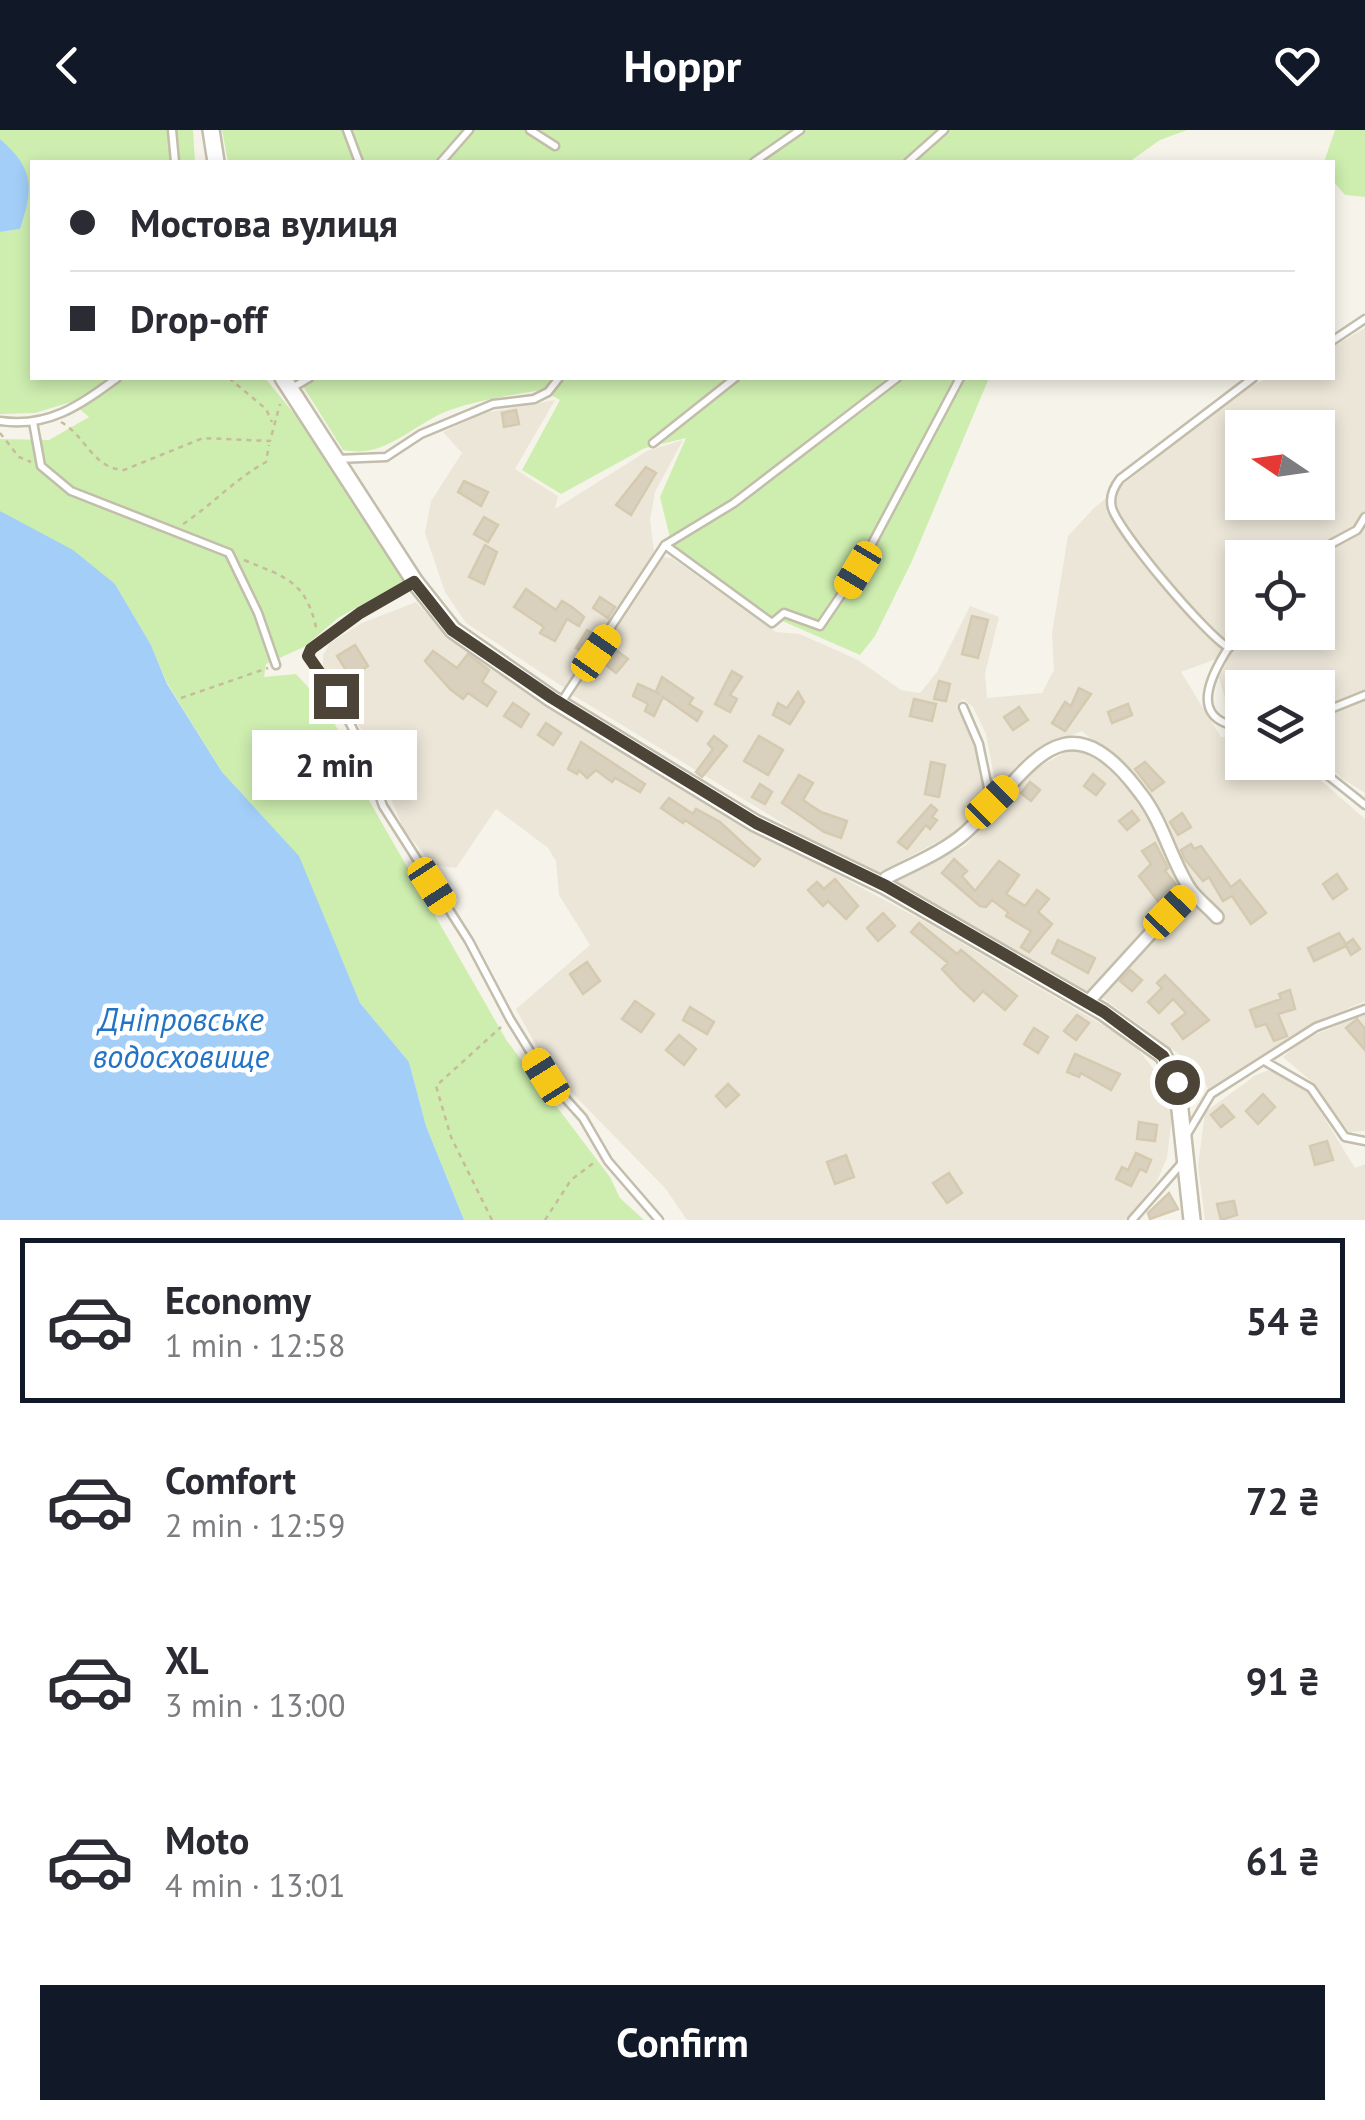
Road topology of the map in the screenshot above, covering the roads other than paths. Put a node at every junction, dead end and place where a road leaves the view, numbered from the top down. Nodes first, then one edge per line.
1 (172, 130) edge
2 (211, 130) edge
3 (347, 130) edge
4 (469, 130) edge
5 (530, 130) edge
6 (800, 130) edge
7 (944, 130) edge
8 (556, 146) dead end
9 (175, 160) edge
10 (216, 160) edge
11 (358, 160) edge
12 (443, 160) edge
13 (757, 160) edge
14 (910, 160) edge
15 (1365, 319) edge
16 (1335, 340) edge
17 (115, 380) edge
18 (557, 380) edge
19 (732, 380) edge
20 (894, 380) edge
21 (959, 380) edge
22 (1251, 380) edge
23 (290, 388) edge
24 (0, 421) edge
25 (33, 422) junction
26 (654, 444) dead end
27 (336, 459) junction
28 (1365, 517) edge
29 (1335, 542) edge
30 (665, 544) junction
31 (414, 582) junction
32 (1225, 645) edge
33 (1228, 650) edge
34 (276, 665) road end
35 (1365, 695) edge
36 (560, 704) junction
37 (962, 707) dead end
38 (1335, 707) edge
39 (1225, 719) edge
40 (1334, 780) edge
41 (992, 802) junction
42 (1365, 805) edge
43 (882, 884) junction
44 (1190, 890) junction
45 (1218, 916) dead end
46 (1087, 1003) junction
47 (1365, 1009) edge
48 (1266, 1062) junction
49 (1365, 1141) edge
50 (1185, 1150) junction
51 (659, 1220) edge
52 (1132, 1220) edge
53 (1192, 1220) edge

1 - 9 lane
2 - 10 street
3 - 11 lane
4 - 12 lane
5 - 8 lane
6 - 13 lane
7 - 14 lane
15 - 16 lane
17 - 25 lane
18 - 27 lane
19 - 26 lane
20 - 30 lane
21 - 30 lane
22 - 32 lane
23 - 27 street
24 - 25 lane
25 - 34 lane
27 - 31 street
28 - 29 lane
30 - 36 lane
31 - 36 street
31 - 51 lane
33 - 39 lane
35 - 38 lane
36 - 43 street
37 - 41 lane
40 - 42 lane
41 - 43 street
41 - 44 street
43 - 46 street
44 - 45 street
44 - 46 street
46 - 50 street
47 - 48 lane
48 - 49 lane
48 - 50 lane
50 - 52 lane
50 - 53 street

